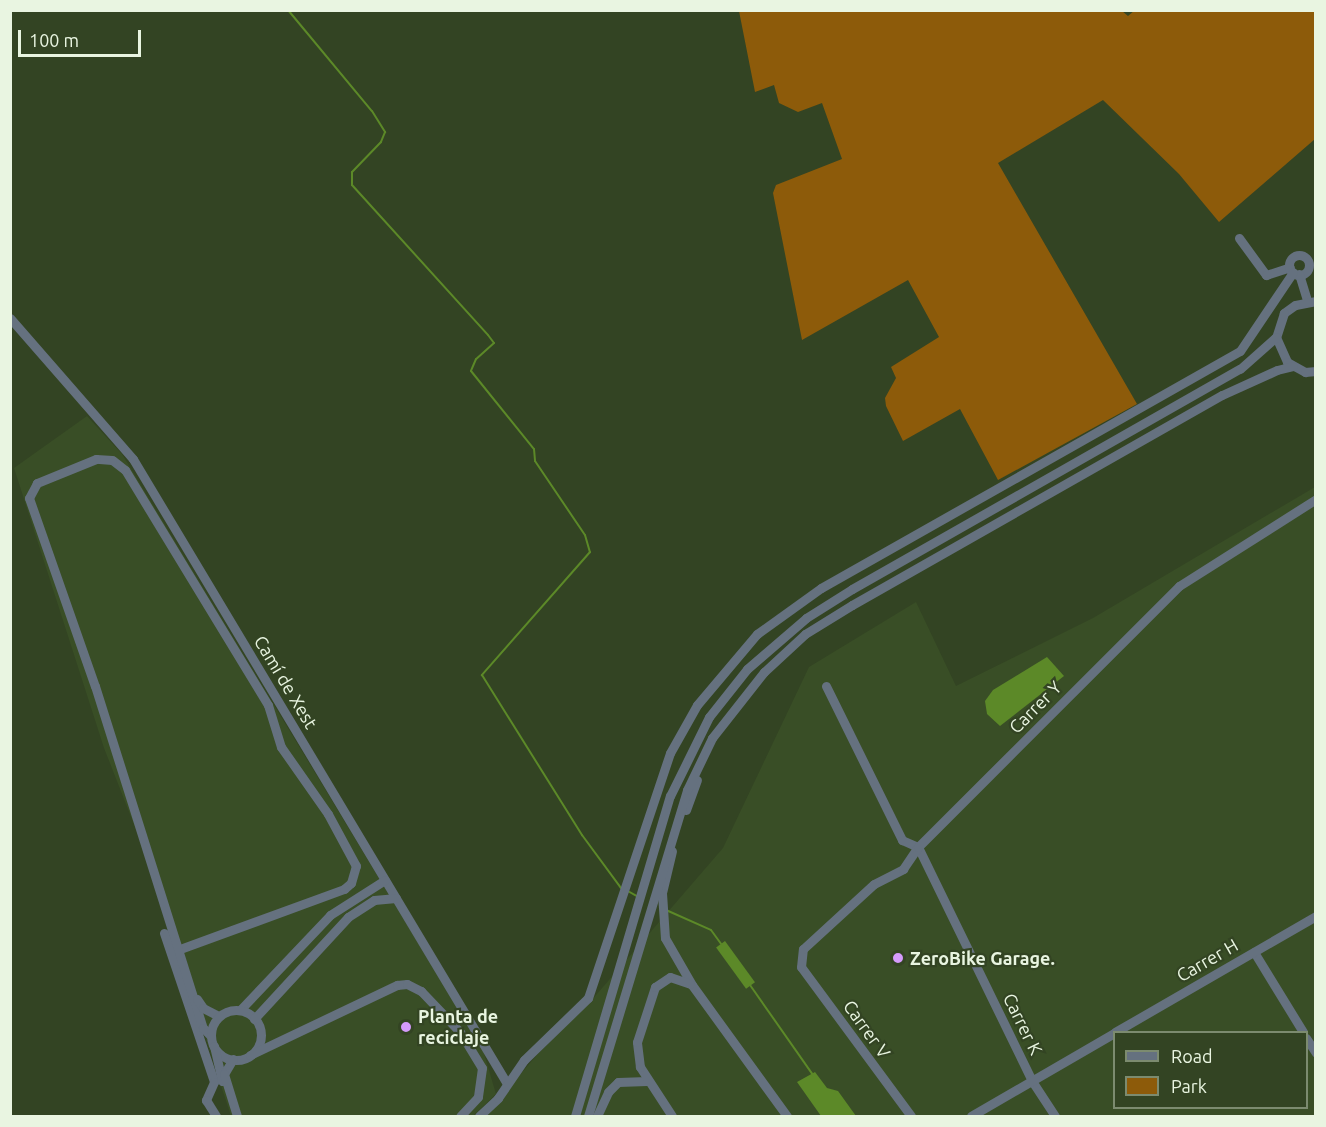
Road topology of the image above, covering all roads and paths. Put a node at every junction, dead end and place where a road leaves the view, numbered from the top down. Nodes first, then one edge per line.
1 (1239, 238) dead end
2 (1294, 271) junction
3 (1311, 301) edge
4 (10, 318) edge
5 (1276, 337) junction
6 (1293, 366) junction
7 (1315, 372) edge
8 (1316, 499) edge
9 (774, 663) junction
10 (826, 686) dead end
11 (918, 847) junction
12 (385, 880) junction
13 (396, 897) junction
14 (1316, 916) edge
15 (164, 933) dead end
16 (180, 949) junction
17 (1254, 952) junction
18 (799, 961) joint
19 (692, 986) junction
20 (195, 997) junction
21 (240, 1010) junction
22 (219, 1016) junction
23 (254, 1019) junction
24 (260, 1029) junction
25 (1118, 1031) edge
26 (1302, 1031) edge
27 (1113, 1034) edge
28 (278, 1040) junction
29 (212, 1041) junction
30 (250, 1055) junction
31 (233, 1059) junction
32 (647, 1081) junction
33 (1032, 1081) junction
34 (506, 1082) junction
35 (226, 1088) junction
36 (216, 1116) edge
37 (237, 1116) edge
38 (460, 1116) edge
39 (479, 1116) edge
40 (575, 1116) edge
41 (588, 1116) edge
42 (597, 1116) edge
43 (672, 1116) edge
44 (787, 1116) edge
45 (911, 1116) edge
46 (971, 1116) edge
47 (1055, 1116) edge

1 - 2 street
2 - 3 street
2 - 34 street
3 - 5 street
4 - 12 street, Camí de Xest
5 - 6 street
5 - 40 street
6 - 7 street
6 - 9 street
8 - 11 street, Carrer Y
9 - 19 street
9 - 41 street
10 - 11 street
11 - 18 street, Carrer Y
11 - 33 street, Carrer K
12 - 13 street, Camí de Xest
12 - 21 street
13 - 23 street
13 - 34 street, Camí de Xest
14 - 17 street, Carrer H
15 - 36 street
16 - 16 street
16 - 20 street
17 - 25 street, Carrer H
17 - 26 street
18 - 45 street, Carrer V
19 - 32 street
19 - 44 street
20 - 22 street
20 - 29 street
21 - 22 street
21 - 23 street
22 - 29 street
23 - 24 street
24 - 28 street
24 - 30 street
27 - 33 street, Carrer H
28 - 30 street
28 - 38 street
29 - 31 street
29 - 35 street
30 - 31 street
31 - 35 street
32 - 42 street
32 - 43 street
33 - 46 street, Carrer H
33 - 47 street, Carrer K
34 - 39 street
35 - 37 street

